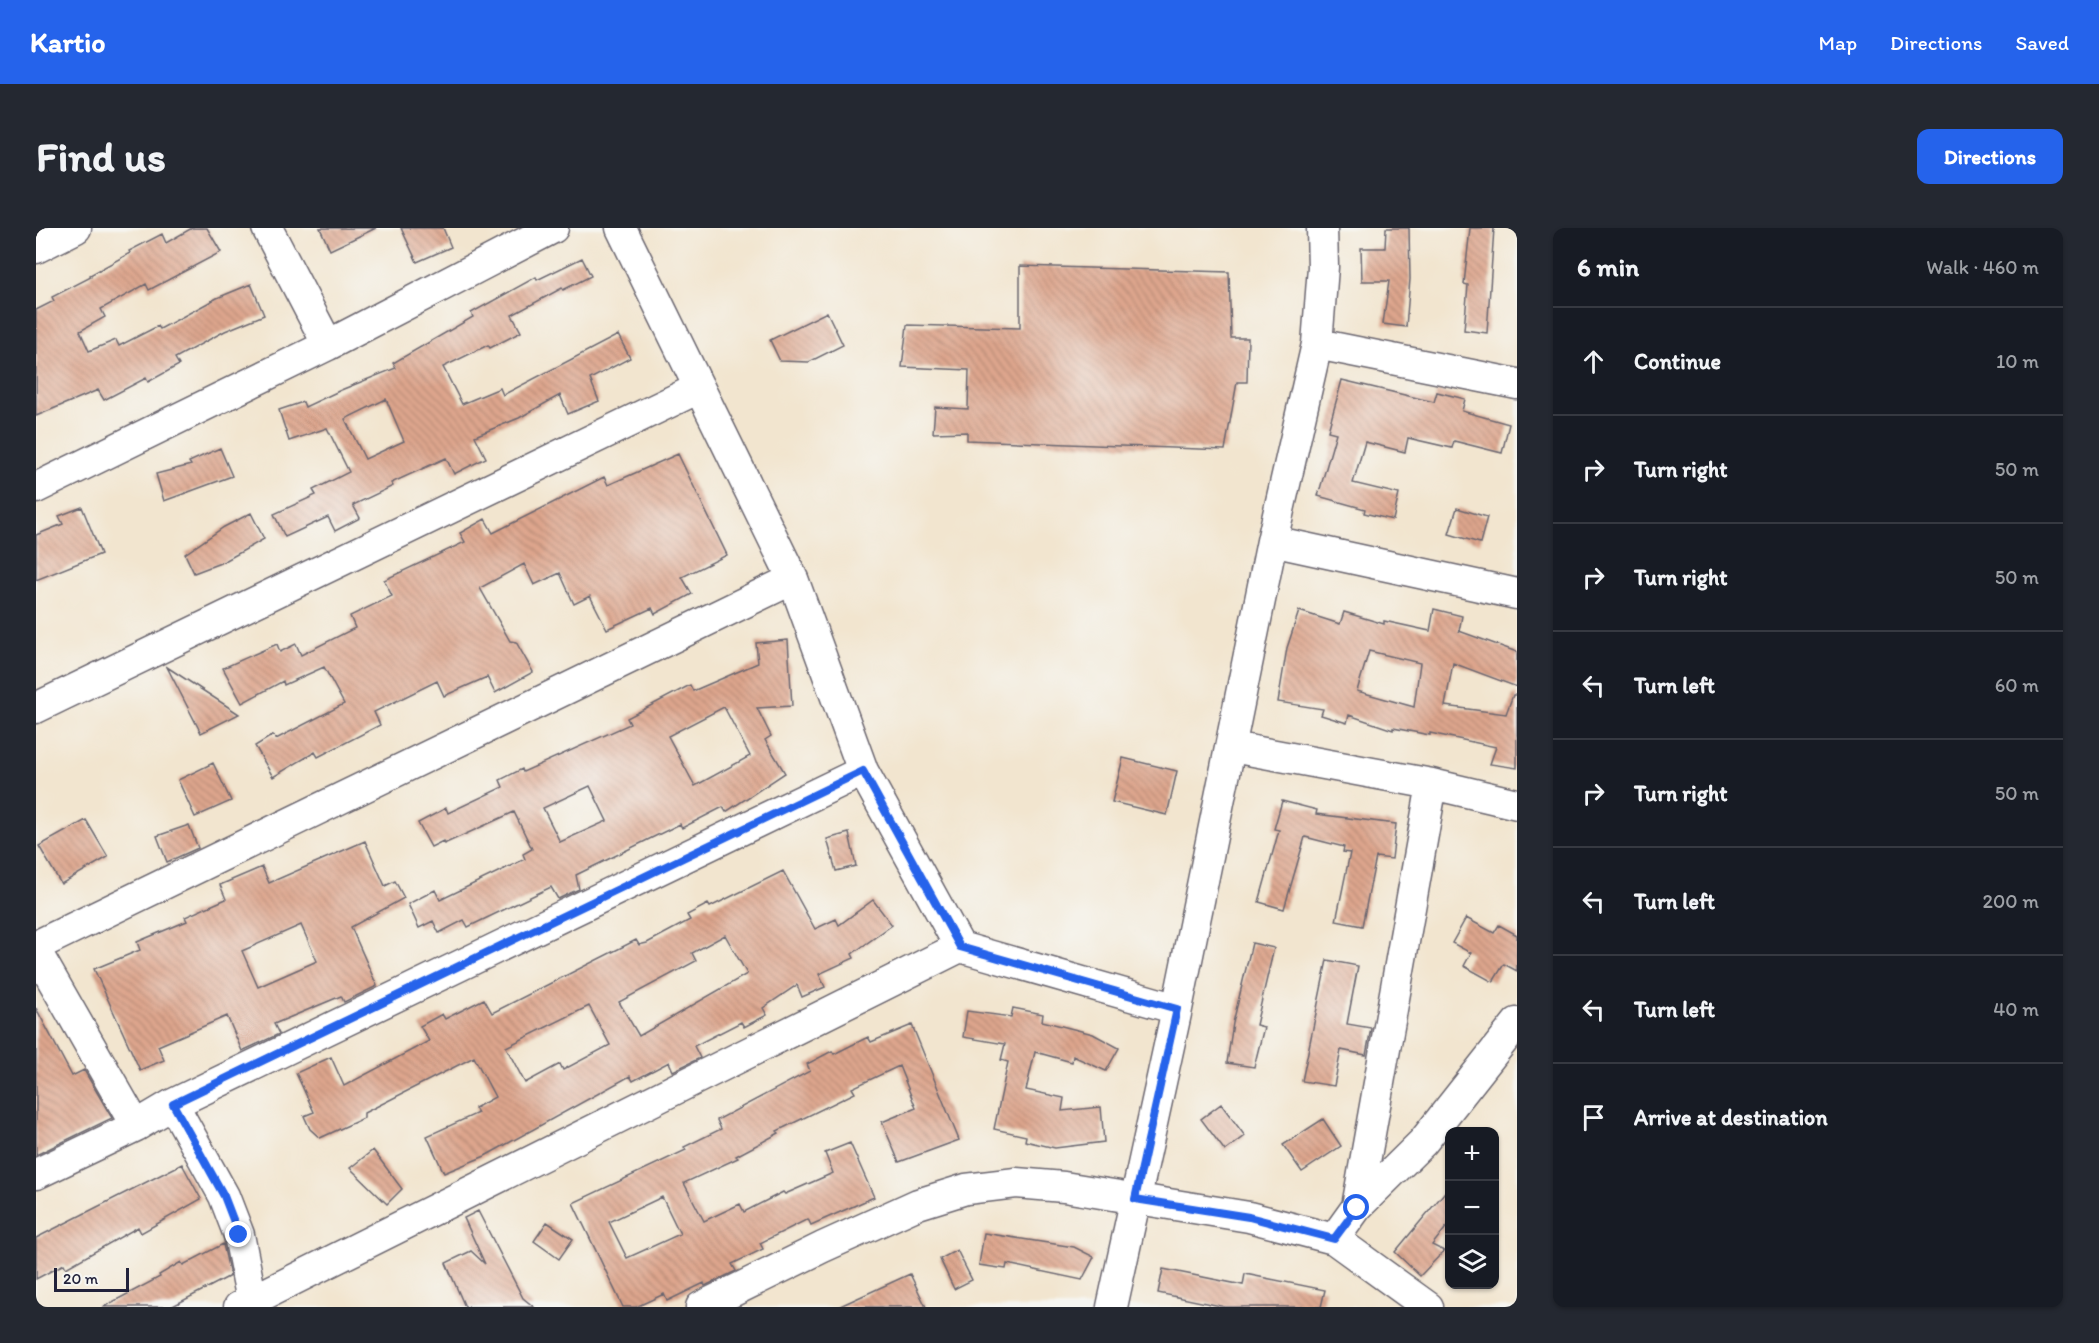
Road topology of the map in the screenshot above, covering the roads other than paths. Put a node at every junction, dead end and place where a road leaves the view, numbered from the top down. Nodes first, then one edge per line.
1 (76, 228) edge
2 (267, 228) edge
3 (553, 228) edge
4 (621, 228) edge
5 (1322, 228) edge
6 (36, 248) edge
7 (1317, 344) junction
8 (328, 345) junction
9 (1517, 384) edge
10 (699, 388) junction
11 (36, 488) edge
12 (1272, 541) junction
13 (793, 579) junction
14 (1517, 594) edge
15 (36, 708) edge
16 (1232, 747) junction
17 (863, 771) junction
18 (1432, 784) junction
19 (1517, 804) edge
20 (36, 946) edge
21 (960, 947) junction
22 (36, 951) edge
23 (1177, 1009) junction
24 (1517, 1023) edge
25 (173, 1104) junction
26 (136, 1126) junction
27 (36, 1174) edge
28 (1135, 1199) junction
29 (1357, 1208) junction
30 (1334, 1239) junction
31 (246, 1304) edge
32 (700, 1307) edge
33 (1112, 1307) edge
34 (1428, 1307) edge

1 - 6 street
2 - 8 street
3 - 8 street
4 - 10 street
5 - 7 street
7 - 9 street
7 - 12 street
8 - 11 street
10 - 13 street
10 - 15 street
12 - 14 street
12 - 16 street
13 - 17 street
13 - 20 street
16 - 18 street
16 - 23 street
17 - 21 street
17 - 25 street
18 - 19 street
18 - 29 street
21 - 23 street
21 - 31 street
22 - 26 street
23 - 28 street
24 - 29 street
25 - 26 street
25 - 31 street
26 - 27 street
28 - 30 street
28 - 32 street
28 - 33 street
29 - 30 street
30 - 34 street

